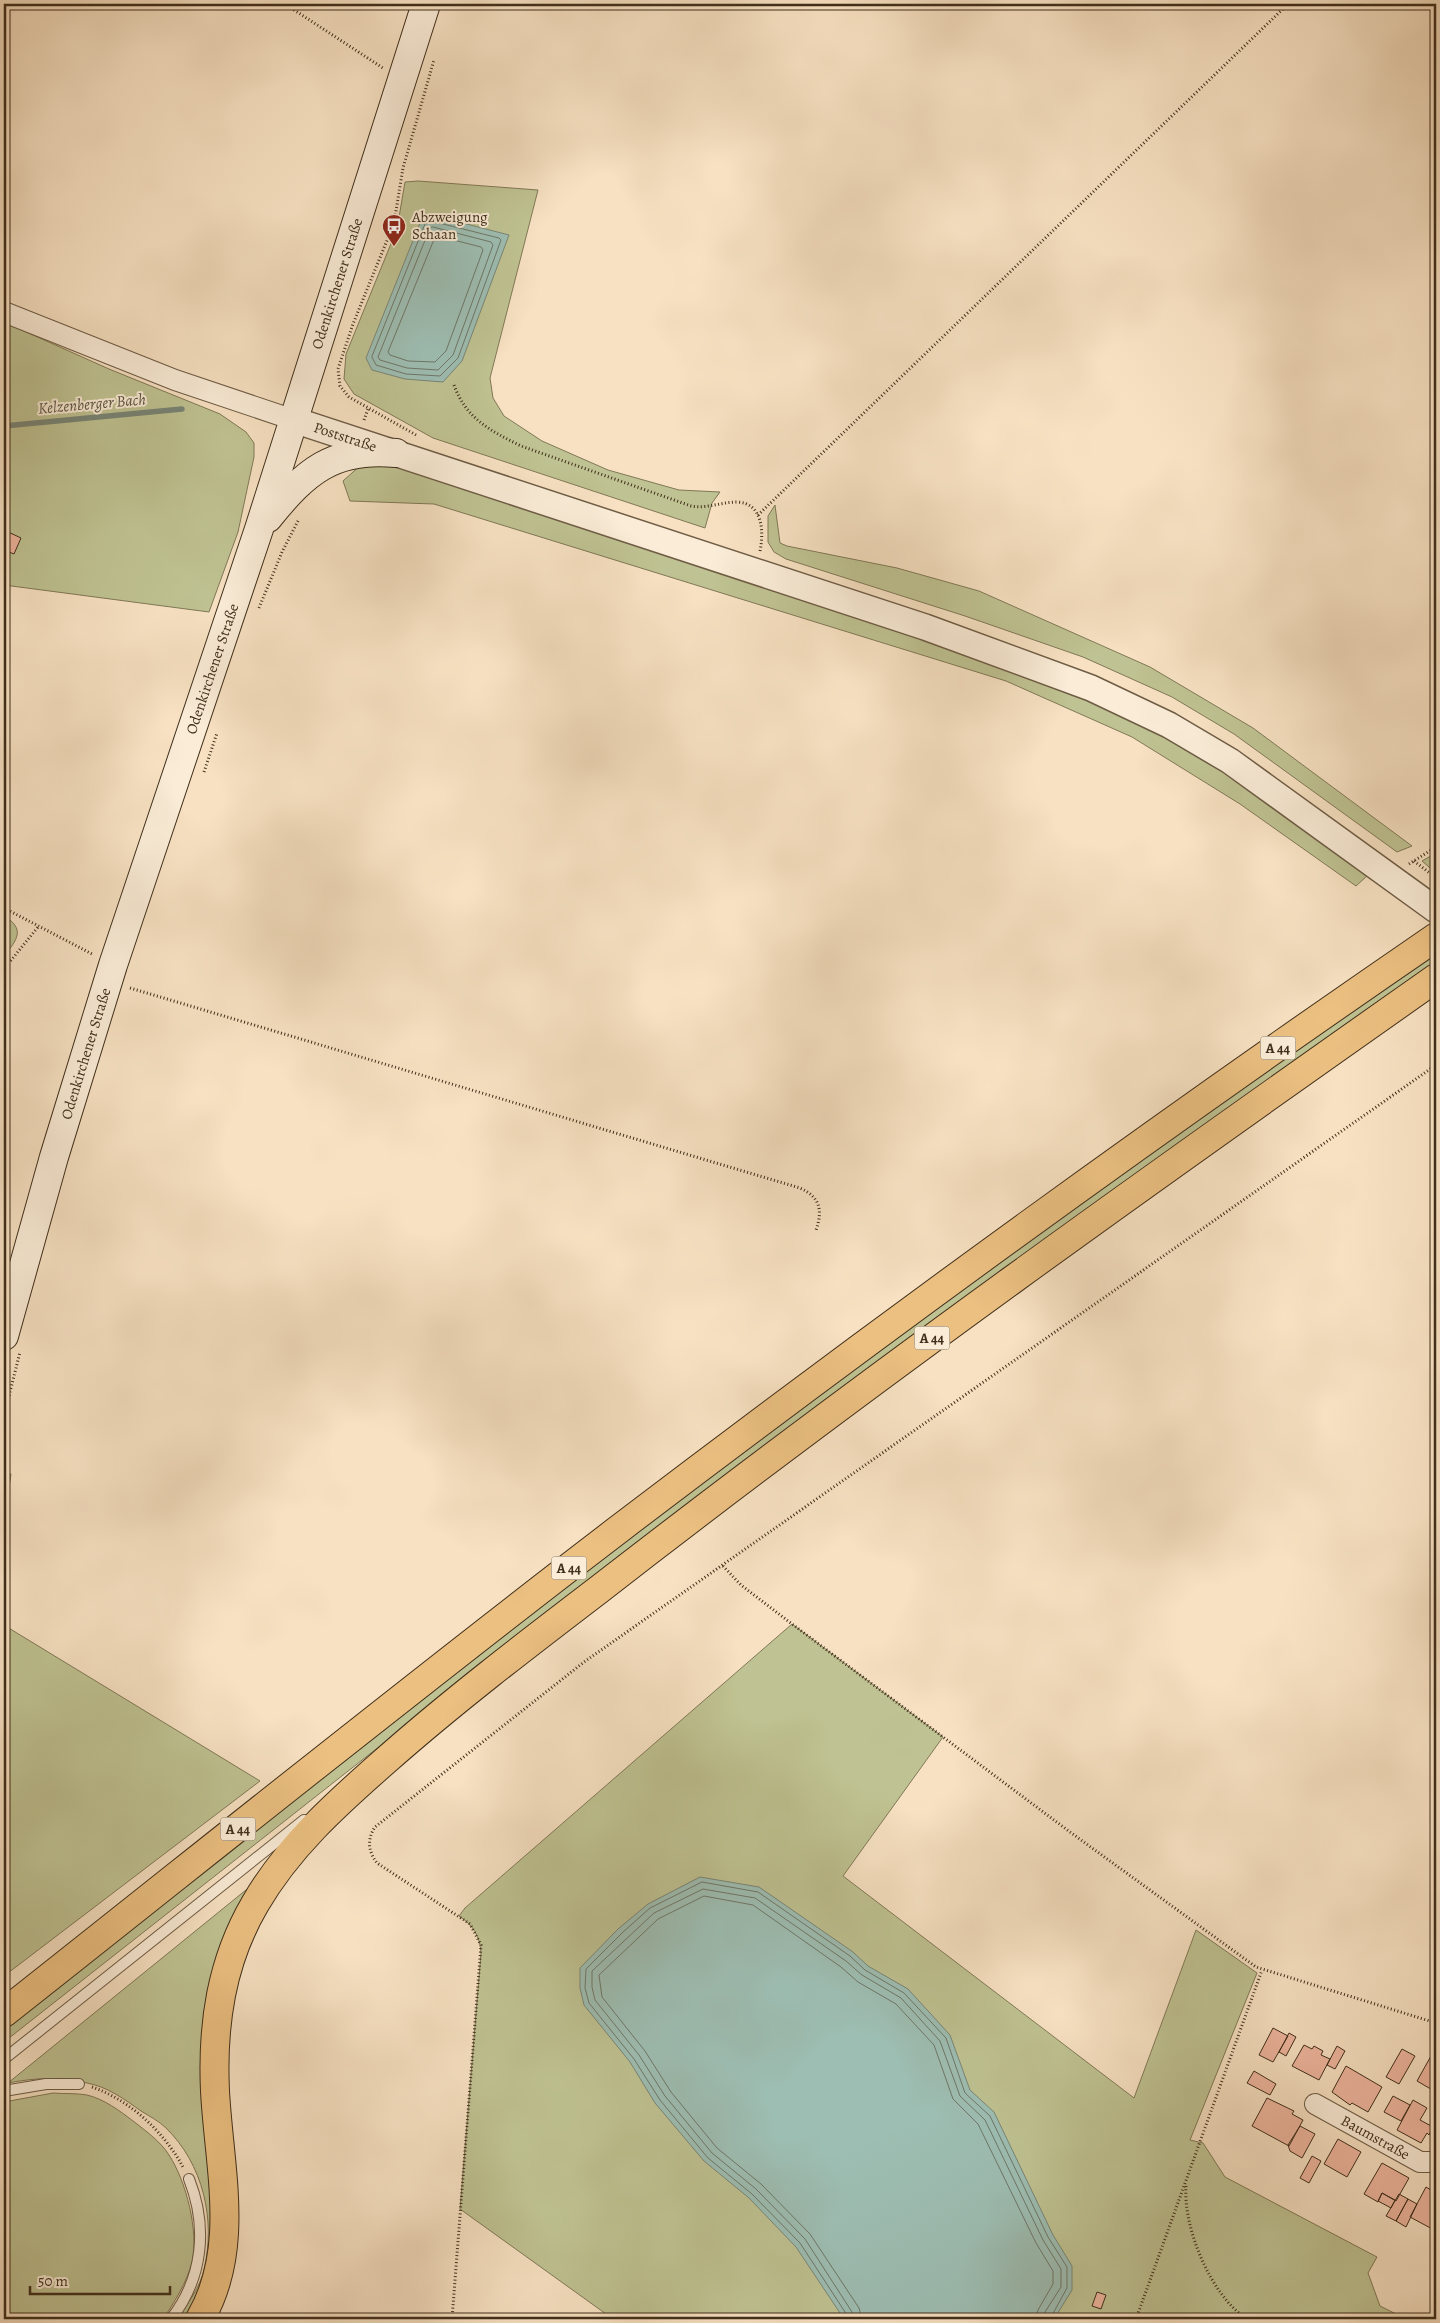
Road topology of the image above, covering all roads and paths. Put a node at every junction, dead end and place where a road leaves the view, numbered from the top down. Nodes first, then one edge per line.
1 (285, 4) edge
2 (426, 4) edge
3 (1288, 4) edge
4 (436, 54) dead end
5 (403, 81) junction
6 (4, 312) edge
7 (454, 385) dead end
8 (294, 420) junction
9 (357, 440) junction
10 (396, 453) junction
11 (302, 515) dead end
12 (758, 515) junction
13 (259, 529) junction
14 (755, 571) junction
15 (258, 609) dead end
16 (218, 729) dead end
17 (203, 774) dead end
18 (1436, 847) edge
19 (1414, 861) junction
20 (1390, 876) junction
21 (1436, 878) edge
22 (1429, 905) edge
23 (4, 908) edge
24 (38, 928) junction
25 (1436, 937) edge
26 (4, 969) edge
27 (111, 972) junction
28 (1436, 978) edge
29 (1436, 1066) edge
30 (816, 1230) dead end
31 (9, 1333) edge
32 (4, 1416) edge
33 (723, 1566) junction
34 (439, 1713) junction
35 (1262, 1970) junction
36 (4, 2013) edge
37 (1436, 2023) edge
38 (4, 2059) edge
39 (79, 2084) joint
40 (4, 2091) edge
41 (1315, 2104) dead end
42 (1436, 2162) edge
43 (1188, 2178) junction
44 (189, 2179) joint
45 (171, 2319) edge
46 (200, 2319) edge
47 (452, 2319) edge
48 (1136, 2319) edge
49 (1247, 2319) edge

1 - 5 path
2 - 5 main road, Odenkirchener Straße
3 - 12 path
4 - 9 path
5 - 8 main road, Odenkirchener Straße
6 - 8 street
7 - 12 path
8 - 9 street, Poststraße
8 - 13 main road, Odenkirchener Straße
9 - 10 street, Poststraße
10 - 13 main road
10 - 14 street, Poststraße
11 - 15 path
12 - 14 path
13 - 27 main road, Odenkirchener Straße
14 - 20 street, Poststraße
16 - 17 path
18 - 19 path
19 - 20 path
19 - 21 path
20 - 22 street, Poststraße
23 - 24 path
24 - 26 path
24 - 27 path
25 - 36 highway, A 44
27 - 30 path
27 - 31 main road, Odenkirchener Straße
28 - 34 highway, A 44
29 - 33 path
31 - 32 path
33 - 35 path
33 - 47 path
34 - 38 lane
34 - 46 highway
35 - 37 path
35 - 43 path
39 - 40 lane
39 - 44 path
41 - 42 street, Baumstraße
43 - 48 path
43 - 49 path
44 - 45 lane

